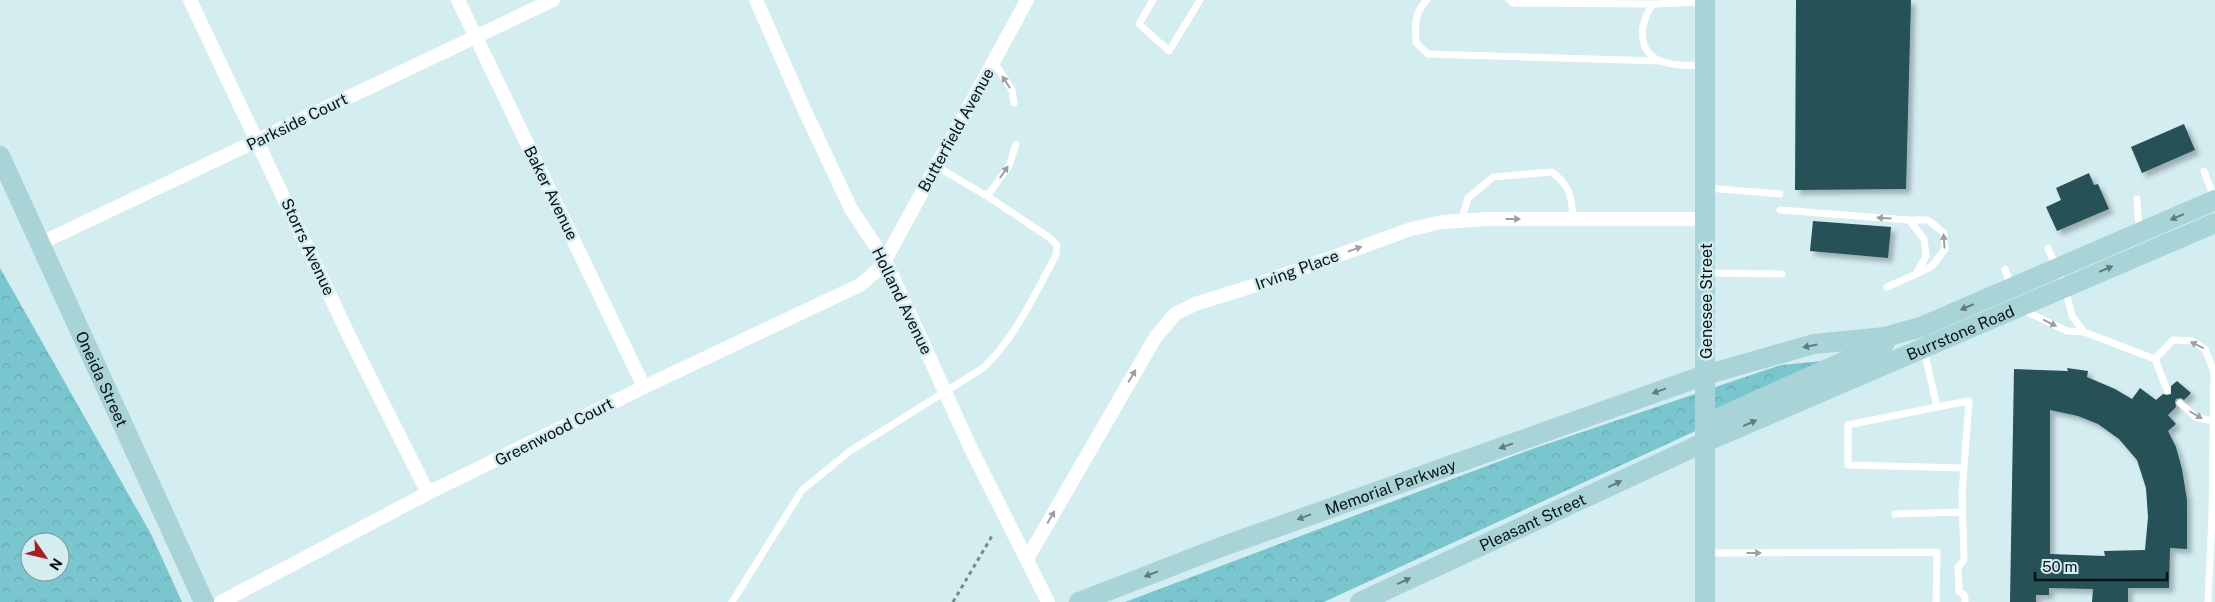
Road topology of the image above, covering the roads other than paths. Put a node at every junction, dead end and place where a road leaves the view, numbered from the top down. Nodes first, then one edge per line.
1 (190, 0) edge
2 (458, 0) edge
3 (552, 0) edge
4 (756, 0) edge
5 (1027, 0) edge
6 (1153, 0) edge
7 (1200, 0) edge
8 (1427, 0) edge
9 (1509, 0) edge
10 (1705, 1) edge
11 (1652, 4) junction
12 (475, 36) junction
13 (1661, 61) junction
14 (994, 62) junction
15 (1705, 65) junction
16 (1014, 103) dead end
17 (258, 141) junction
18 (1016, 144) dead end
19 (0, 156) edge
20 (936, 166) junction
21 (2204, 171) dead end
22 (1706, 188) junction
23 (1780, 194) dead end
24 (987, 196) junction
25 (2137, 199) dead end
26 (2215, 200) edge
27 (1780, 210) dead end
28 (1573, 219) junction
29 (1706, 219) junction
30 (1909, 220) junction
31 (1462, 221) junction
32 (2215, 223) edge
33 (2143, 242) junction
34 (41, 243) junction
35 (2048, 248) dead end
36 (885, 260) junction
37 (2058, 268) junction
38 (2004, 269) dead end
39 (1706, 273) junction
40 (1782, 274) dead end
41 (1916, 274) junction
42 (1887, 287) dead end
43 (2065, 287) junction
44 (2015, 298) junction
45 (1921, 327) junction
46 (2084, 332) junction
47 (1923, 348) junction
48 (2155, 359) junction
49 (1705, 375) junction
50 (644, 387) junction
51 (2167, 390) dead end
52 (944, 391) junction
53 (2180, 403) dead end
54 (1937, 407) junction
55 (2215, 421) edge
56 (1705, 433) junction
57 (1964, 468) junction
58 (428, 493) junction
59 (1962, 512) junction
60 (1895, 514) dead end
61 (1705, 553) junction
62 (1027, 559) junction
63 (204, 602) edge
64 (221, 602) edge
65 (732, 602) edge
66 (1048, 602) edge
67 (1079, 602) edge
68 (1360, 602) edge
69 (1706, 602) edge
70 (1936, 602) edge
71 (1965, 602) edge
72 (2208, 602) edge

1 - 17 street, Storrs Avenue
2 - 12 street, Baker Avenue
3 - 12 street, Parkside Court
4 - 36 street, Holland Avenue
5 - 14 street, Butterfield Avenue
6 - 7 lane
8 - 13 lane
9 - 11 lane
10 - 11 lane
10 - 15 street, Genesee Street
11 - 13 lane
12 - 17 street, Parkside Court
12 - 50 street, Baker Avenue
13 - 15 lane
16 -> 14 lane
14 - 20 street, Butterfield Avenue
15 - 22 street, Genesee Street
17 - 34 street, Parkside Court
17 - 58 street, Storrs Avenue
24 -> 18 lane
19 - 34 street, Oneida Street
20 - 24 lane
20 - 36 street, Butterfield Avenue
21 - 26 lane
22 - 23 lane
22 - 29 street, Genesee Street
24 - 52 lane
25 - 33 lane
26 -> 33 street, Burrstone Road
30 -> 27 lane
28 - 29 street, Irving Place
31 -> 28 street, Irving Place
28 - 31 lane
29 - 39 street, Genesee Street
30 - 41 lane
41 -> 30 lane
62 -> 31 street, Irving Place
32 - 33 street, Burrstone Road
33 - 37 street, Burrstone Road
43 -> 33 street, Burrstone Road
34 - 63 street, Oneida Street
35 - 37 lane
36 - 50 street, Greenwood Court
36 - 52 street, Holland Avenue
37 - 43 lane
37 - 44 street, Burrstone Road
38 - 44 lane
39 - 40 lane
39 - 49 street, Genesee Street
41 - 42 lane
43 - 44 street, Burrstone Road
43 - 46 lane
44 -> 45 street, Burrstone Road
44 -> 46 lane
44 - 47 street, Burrstone Road
45 -> 49 street, Burrstone Road
45 - 56 street
46 - 48 lane
47 - 54 lane
56 -> 47 street, Burrstone Road
48 - 51 lane
55 -> 48 lane
49 - 56 street, Genesee Street
49 -> 67 street, Memorial Parkway
50 - 58 street, Greenwood Court
52 - 62 street, Holland Avenue
52 - 65 lane
53 -> 55 lane
54 - 57 lane
54 - 57 lane
55 - 72 lane
56 - 61 street, Genesee Street
68 -> 56 street, Pleasant Street
57 - 59 lane
58 - 64 street, Greenwood Court
59 - 60 lane
59 - 71 lane
61 - 69 street, Genesee Street
61 -> 70 lane
62 - 66 street, Holland Avenue

